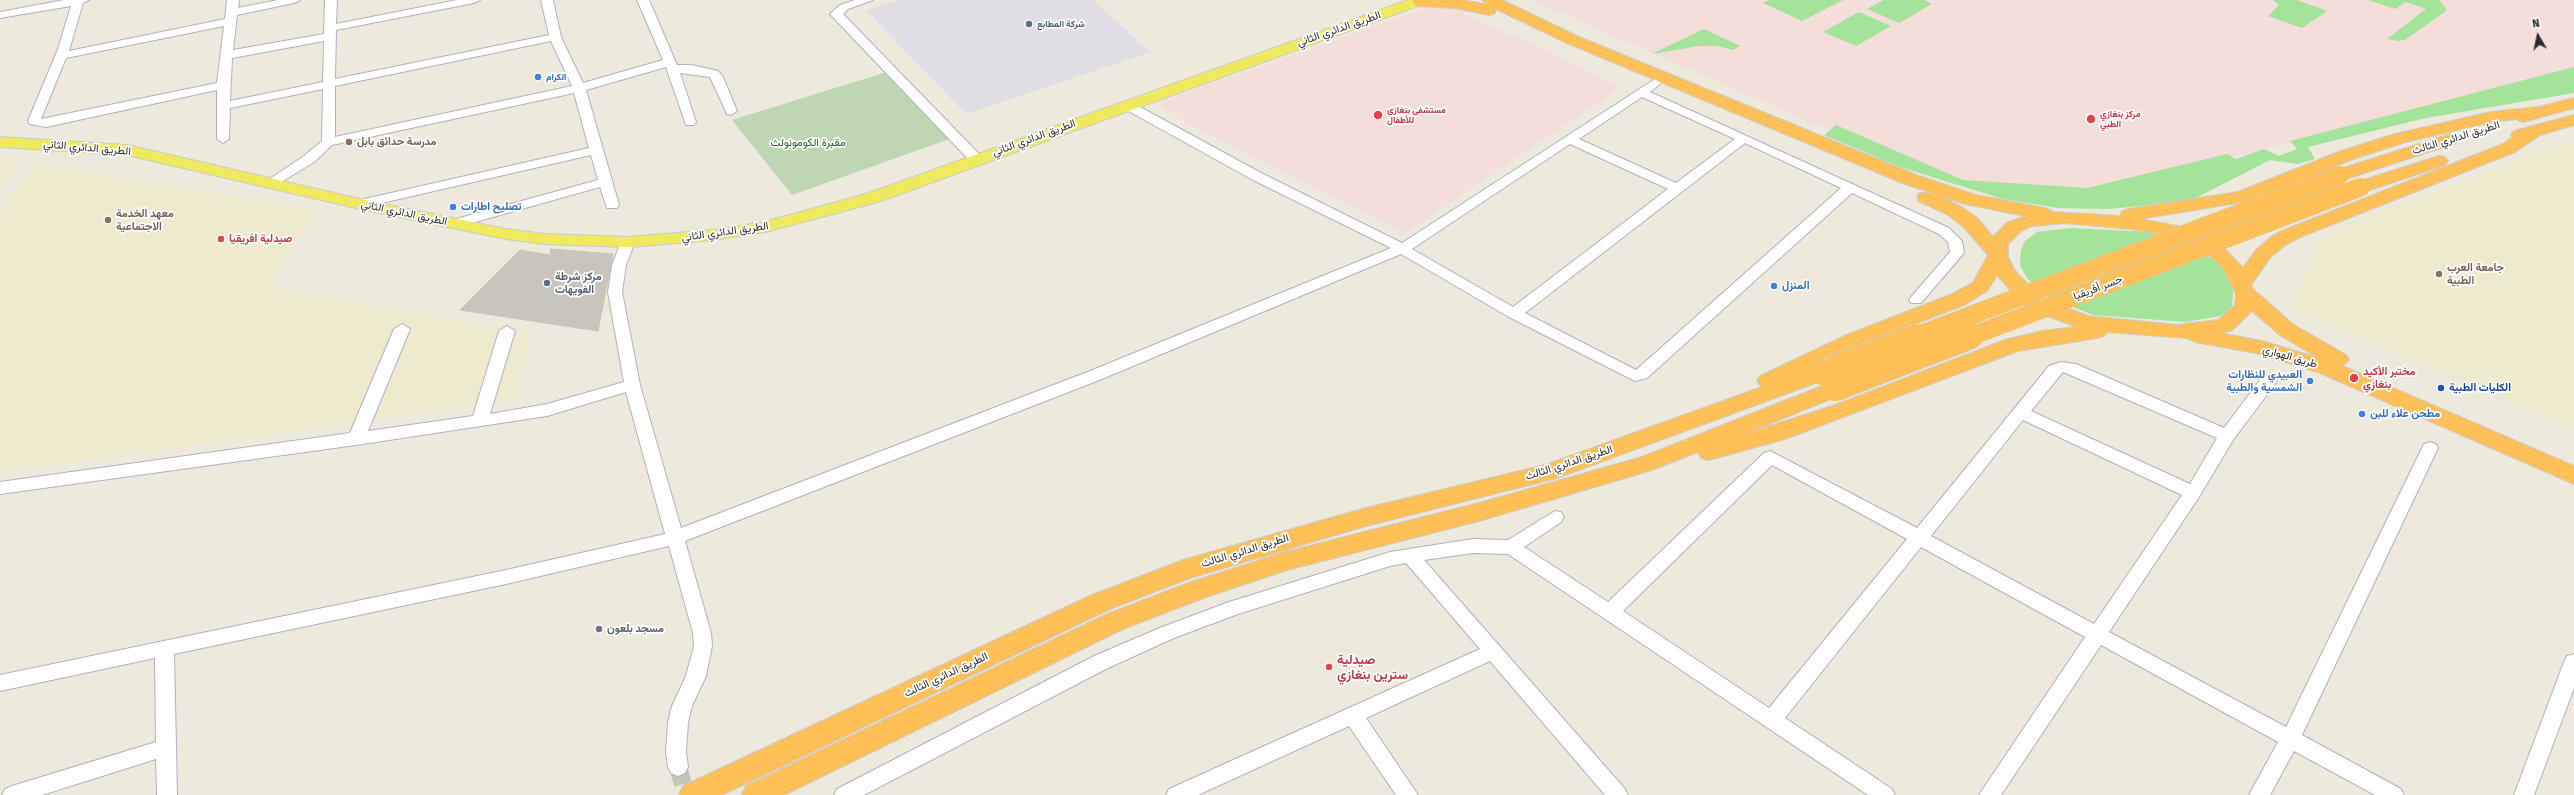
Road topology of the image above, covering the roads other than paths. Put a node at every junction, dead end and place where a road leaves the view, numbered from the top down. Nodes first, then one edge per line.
1 (6, 0) edge
2 (79, 0) edge
3 (233, 0) edge
4 (294, 0) edge
5 (331, 0) edge
6 (474, 0) edge
7 (547, 0) edge
8 (643, 0) edge
9 (867, 0) edge
10 (1420, 0) edge
11 (1472, 0) edge
12 (1492, 3) edge
13 (0, 15) edge
14 (231, 17) junction
15 (331, 32) junction
16 (555, 37) junction
17 (227, 55) junction
18 (60, 56) junction
19 (671, 66) junction
20 (1655, 83) junction
21 (330, 84) junction
22 (223, 85) junction
23 (579, 88) junction
24 (1641, 92) junction
25 (2574, 103) edge
26 (1127, 105) junction
27 (224, 106) junction
28 (731, 111) dead end
29 (2537, 112) junction
30 (2574, 120) edge
31 (690, 122) dead end
32 (2534, 131) junction
33 (1744, 138) junction
34 (223, 139) dead end
35 (1570, 139) junction
36 (0, 142) edge
37 (328, 142) junction
38 (597, 150) junction
39 (976, 159) junction
40 (2340, 175) joint
41 (605, 182) junction
42 (273, 183) junction
43 (1851, 187) junction
44 (2361, 187) joint
45 (1676, 188) junction
46 (360, 204) junction
47 (612, 205) dead end
48 (2064, 217) junction
49 (2092, 219) junction
50 (454, 224) junction
51 (628, 242) junction
52 (1402, 249) junction
53 (1997, 254) junction
54 (2244, 288) junction
55 (1916, 300) dead end
56 (1514, 314) junction
57 (2119, 328) junction
58 (402, 329) dead end
59 (507, 331) dead end
60 (2177, 332) junction
61 (2269, 380) dead end
62 (1828, 381) junction
63 (632, 385) junction
64 (1710, 413) junction
65 (2022, 413) junction
66 (480, 421) junction
67 (2227, 436) junction
68 (356, 439) junction
69 (2430, 448) dead end
70 (1649, 463) junction
71 (2574, 463) edge
72 (2574, 476) edge
73 (0, 488) edge
74 (2193, 493) junction
75 (1555, 517) dead end
76 (675, 538) junction
77 (1920, 538) junction
78 (1511, 547) junction
79 (1409, 555) junction
80 (1609, 613) junction
81 (2096, 633) junction
82 (164, 648) junction
83 (1492, 652) junction
84 (2572, 674) edge
85 (0, 683) edge
86 (1354, 715) junction
87 (1771, 720) junction
88 (2290, 738) junction
89 (165, 748) junction
90 (678, 767) tunnel mouth
91 (12, 795) edge
92 (167, 795) edge
93 (693, 795) edge
94 (756, 795) edge
95 (844, 795) edge
96 (1176, 795) edge
97 (1408, 795) edge
98 (1618, 795) edge
99 (1885, 795) edge
100 (1989, 795) edge
101 (2259, 795) edge
102 (2394, 795) edge
103 (2524, 795) edge

1 - 13 street
2 - 13 street
2 - 18 street
3 - 14 street
4 - 14 street
5 - 15 street
6 - 15 street
7 - 16 street
8 - 19 street
9 - 39 street
10 - 12 highway
10 - 26 main road, الطريق الدائري الثاني
11 - 12 highway
12 - 20 highway
12 - 48 highway
14 - 17 street
14 - 18 street
15 - 17 street
15 - 21 street
16 - 21 street
16 - 23 street
17 - 22 street
18 - 22 street
19 - 23 street
19 - 28 street
19 - 31 street
20 - 24 street
20 - 53 highway
21 - 27 street
21 - 37 street
22 - 27 street
23 - 37 street
23 - 38 street
24 - 33 street
24 - 35 street
25 - 29 highway, الطريق الدائري الثالث
26 - 39 main road, الطريق الدائري الثاني
26 - 52 street
27 - 34 street
29 - 40 highway, الطريق الدائري الثالث
29 - 49 highway
30 - 32 highway, الطريق الدائري الثالث
32 - 44 highway, الطريق الدائري الثالث
32 - 54 highway
33 - 43 street
33 - 45 street
35 - 45 street
35 - 52 street
36 - 42 main road, الطريق الدائري الثاني
37 - 42 street
38 - 41 street
38 - 46 street
39 - 51 main road, الطريق الدائري الثاني
40 - 62 highway, جسر أفريقيا, bridge
41 - 47 street
41 - 50 street
42 - 46 main road, الطريق الدائري الثاني
43 - 55 street
43 - 56 street
44 - 62 highway, جسر أفريقيا, bridge
45 - 56 street
46 - 50 main road, الطريق الدائري الثاني
48 - 49 highway
48 - 53 highway
49 - 54 highway, طريق الهواري
50 - 51 main road, الطريق الدائري الثاني
51 - 63 street
52 - 56 street
52 - 76 street
53 - 57 highway
53 - 64 highway
54 - 60 highway
54 - 71 highway, طريق الهواري
57 - 60 highway
57 - 70 highway
58 - 68 street
59 - 66 street
60 - 72 highway, طريق الهواري
61 - 67 street
62 - 64 highway, الطريق الدائري الثالث
62 - 70 highway, الطريق الدائري الثالث
63 - 66 street
63 - 76 street
64 - 93 highway, الطريق الدائري الثالث
65 - 67 street
65 - 74 street
65 - 77 street
66 - 68 street
67 - 74 street
68 - 73 street
69 - 88 street
70 - 94 highway, الطريق الدائري الثالث
74 - 81 street
75 - 78 street
76 - 82 street
76 - 90 street
77 - 80 street
77 - 81 street
77 - 87 street
78 - 79 street
78 - 80 street
79 - 83 street
79 - 95 street
80 - 87 street
81 - 88 street
81 - 100 street
82 - 85 street
82 - 89 street
83 - 86 street
83 - 98 street
84 - 103 street
86 - 96 street
86 - 97 street
87 - 99 street
88 - 101 street
88 - 102 street
89 - 91 street
89 - 92 street

